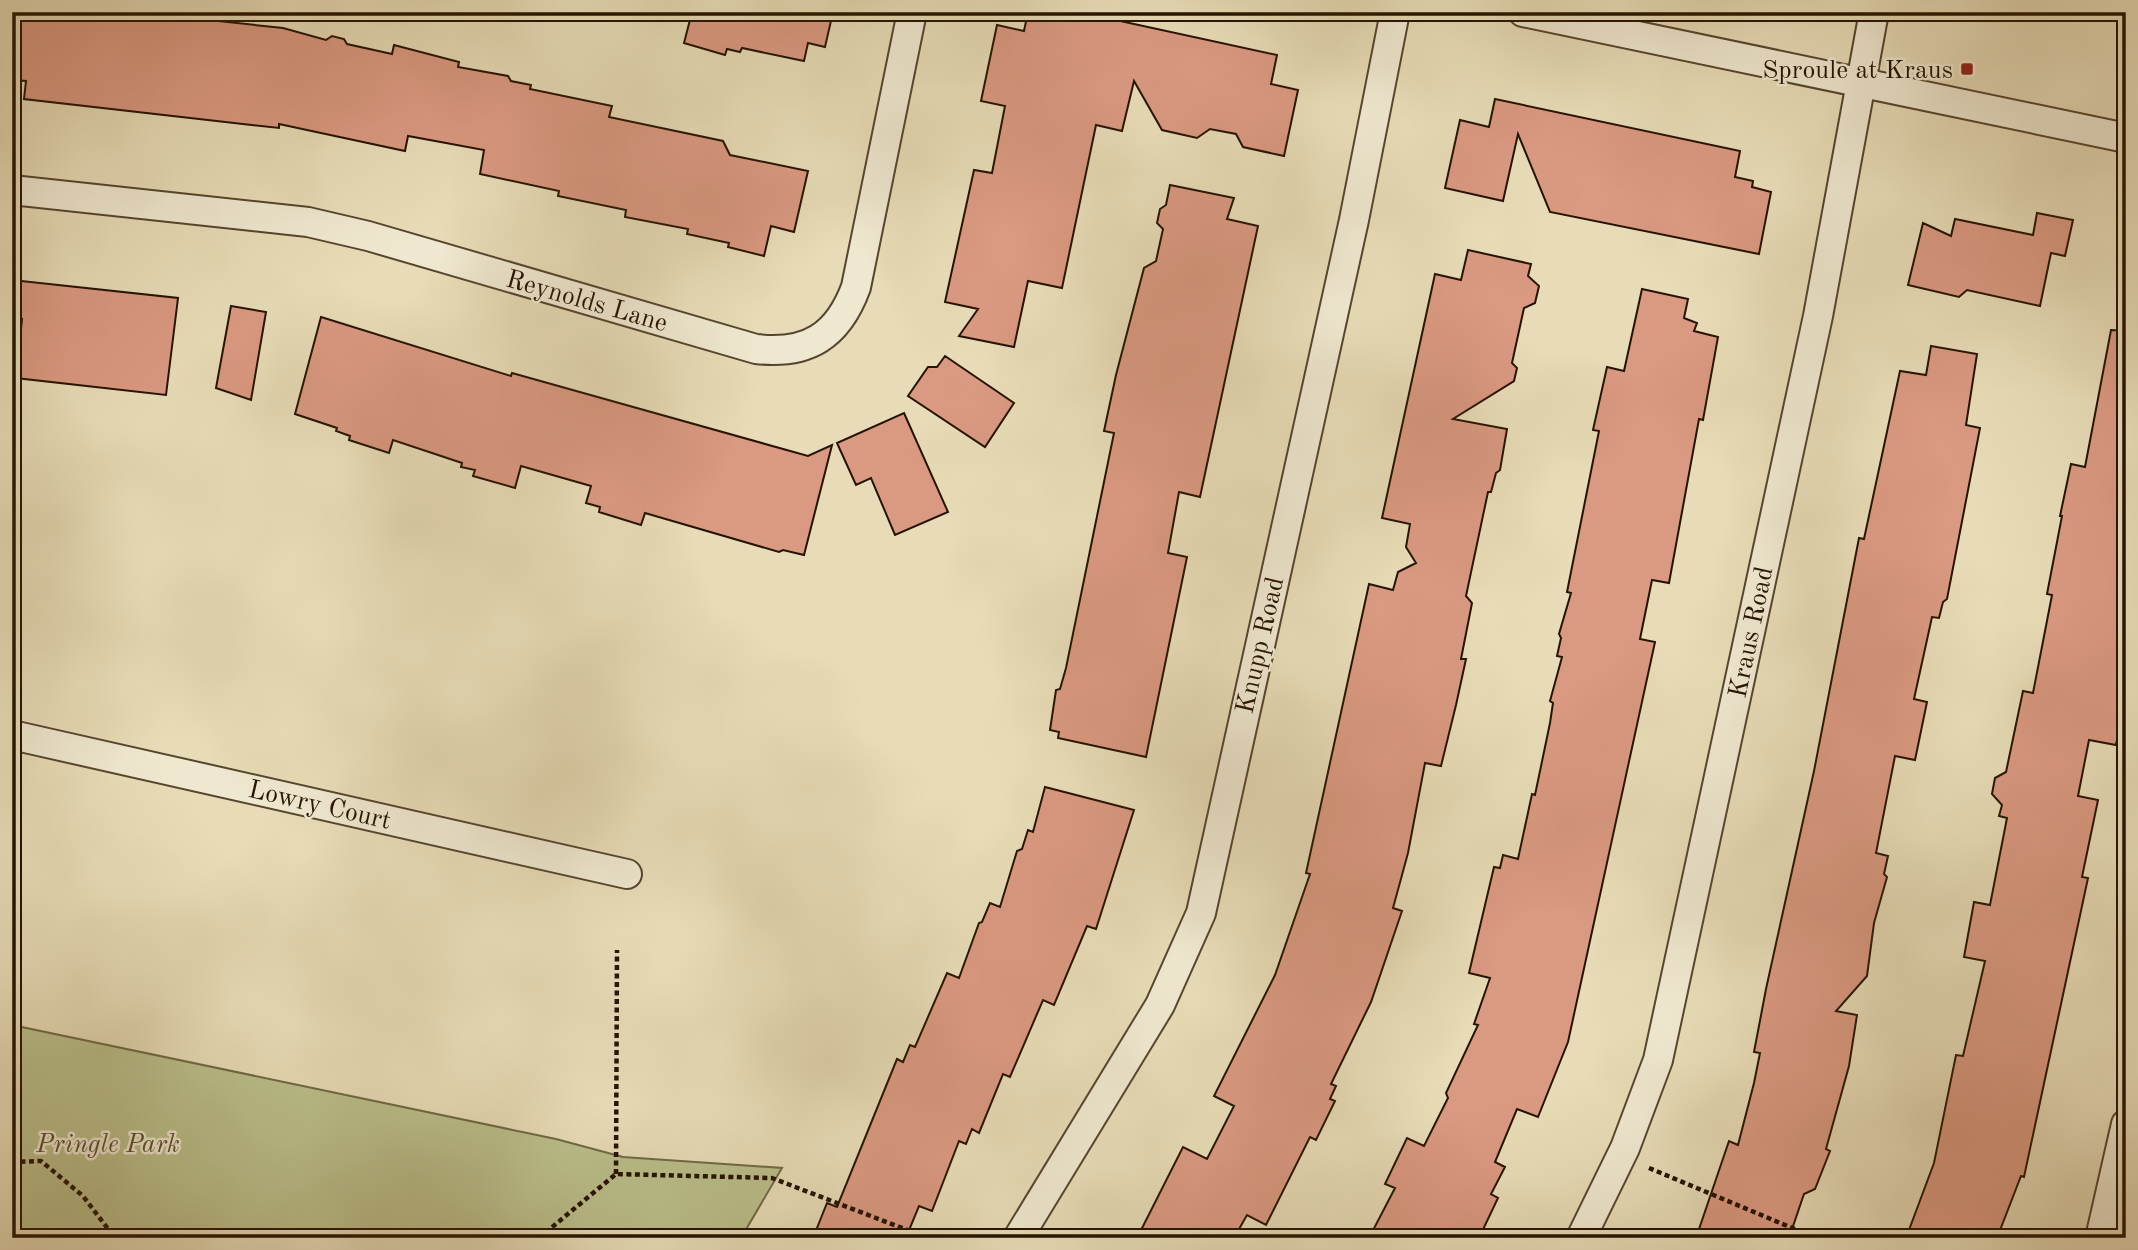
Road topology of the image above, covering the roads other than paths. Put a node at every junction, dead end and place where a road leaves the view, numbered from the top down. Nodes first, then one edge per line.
1 (912, 12) edge
2 (1395, 12) edge
3 (1523, 12) edge
4 (1874, 12) edge
5 (1859, 83) junction
6 (2126, 138) edge
7 (12, 190) edge
8 (12, 735) edge
9 (627, 874) dead end
10 (2126, 1124) edge
11 (1018, 1238) edge
12 (1581, 1238) edge
13 (2100, 1238) edge

1 - 7 street, Reynolds Lane
2 - 11 street, Knupp Road
3 - 5 street
4 - 5 street, Kraus Road
5 - 6 street
5 - 12 street, Kraus Road
8 - 9 street, Lowry Court
10 - 13 street

